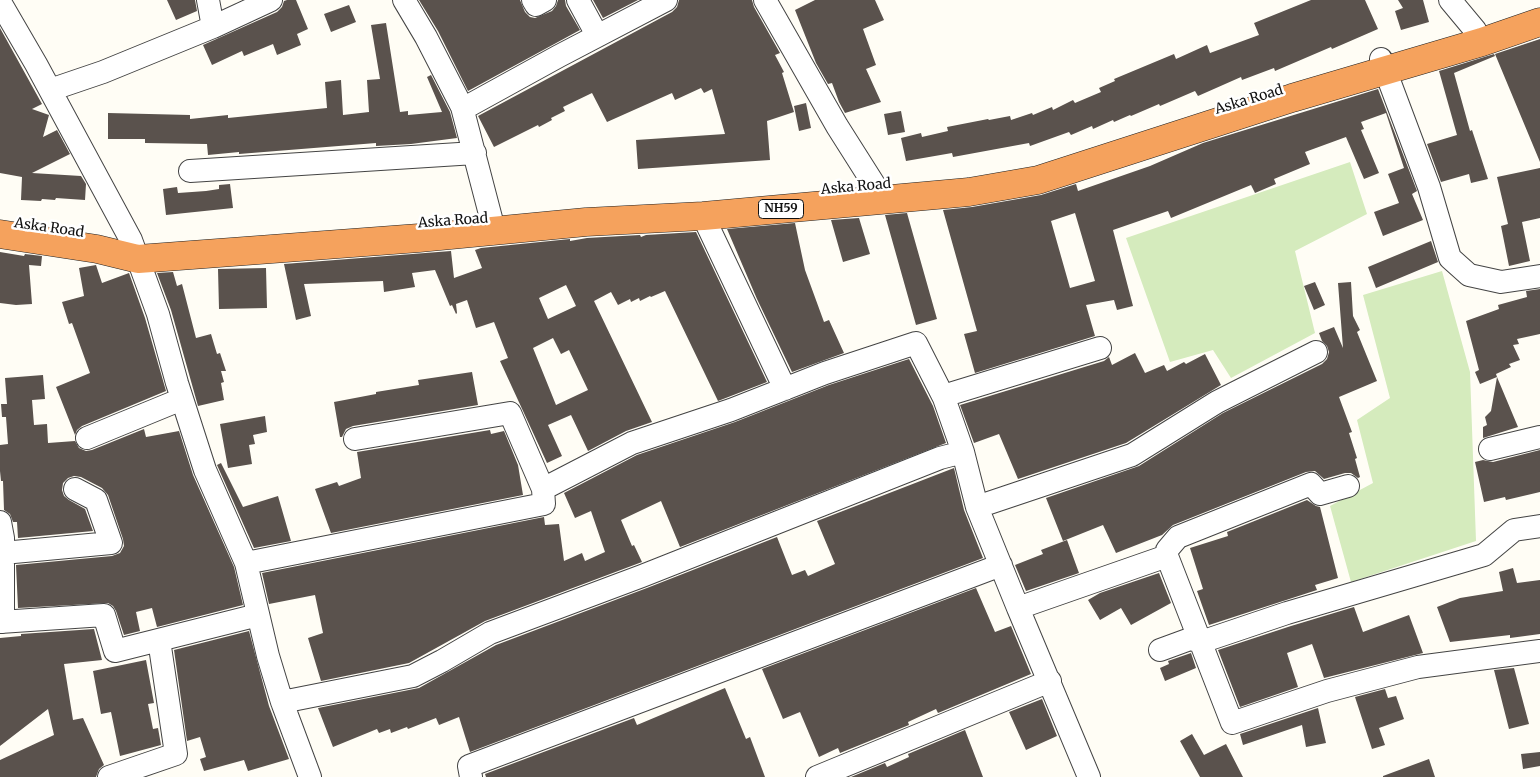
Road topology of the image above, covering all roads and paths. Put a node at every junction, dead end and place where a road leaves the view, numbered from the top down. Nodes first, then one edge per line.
1 (208, 0) edge
2 (272, 0) edge
3 (404, 0) edge
4 (533, 0) edge
5 (545, 0) edge
6 (578, 0) edge
7 (666, 0) edge
8 (765, 0) edge
9 (1450, 0) edge
10 (0, 2) edge
11 (1540, 8) edge
12 (1540, 22) edge
13 (214, 26) junction
14 (597, 35) junction
15 (1478, 36) junction
16 (1383, 65) junction
17 (50, 90) junction
18 (462, 107) junction
19 (475, 153) junction
20 (190, 171) dead end
21 (877, 193) junction
22 (703, 216) junction
23 (491, 218) junction
24 (0, 220) edge
25 (0, 234) edge
26 (135, 250) junction
27 (1540, 276) edge
28 (1100, 348) dead end
29 (1316, 352) dead end
30 (785, 388) junction
31 (944, 398) junction
32 (182, 399) junction
33 (1540, 437) edge
34 (87, 438) dead end
35 (355, 439) dead end
36 (1490, 449) dead end
37 (963, 452) junction
38 (1348, 486) dead end
39 (75, 489) dead end
40 (543, 489) junction
41 (977, 507) junction
42 (1540, 526) edge
43 (2, 538) edge
44 (1167, 556) junction
45 (246, 563) junction
46 (1001, 565) junction
47 (1018, 608) junction
48 (258, 615) junction
49 (2, 622) edge
50 (159, 640) junction
51 (1201, 642) junction
52 (1160, 650) dead end
53 (1540, 652) edge
54 (1050, 681) junction
55 (282, 702) junction
56 (110, 777) edge
57 (310, 777) edge
58 (471, 777) edge
59 (816, 777) edge
60 (1089, 777) edge

1 - 13 street
2 - 13 street
3 - 18 street
4 - 5 street
6 - 14 street
7 - 14 street
8 - 21 street
9 - 15 street
10 - 17 street
11 - 15 highway, Aska Road / NH59
12 - 15 highway, NH59
13 - 17 street
14 - 18 street
15 - 16 highway, Aska Road / NH59
16 - 21 highway, Aska Road / NH59
16 - 27 street
17 - 26 street
18 - 19 street
19 - 20 street
19 - 23 street
21 - 22 highway, NH59
21 - 23 highway, Aska Road / NH59
22 - 26 highway, NH59
22 - 30 street
23 - 26 highway, Aska Road / NH59
24 - 26 highway, Aska Road / NH59
25 - 26 highway, NH59
26 - 32 street
28 - 31 street
29 - 41 street
30 - 31 street
30 - 40 street
31 - 37 street
32 - 34 street
32 - 45 street
33 - 36 street
35 - 40 street
37 - 41 street
37 - 55 street
38 - 44 street
39 - 43 street
40 - 45 street
41 - 46 street
42 - 51 street
43 - 49 street
44 - 47 street
44 - 51 street
45 - 48 street
46 - 47 street
46 - 58 street
47 - 54 street
48 - 50 street
48 - 55 street
49 - 50 street
50 - 56 street
51 - 52 street
51 - 53 street
54 - 59 street
54 - 60 street
55 - 57 street

